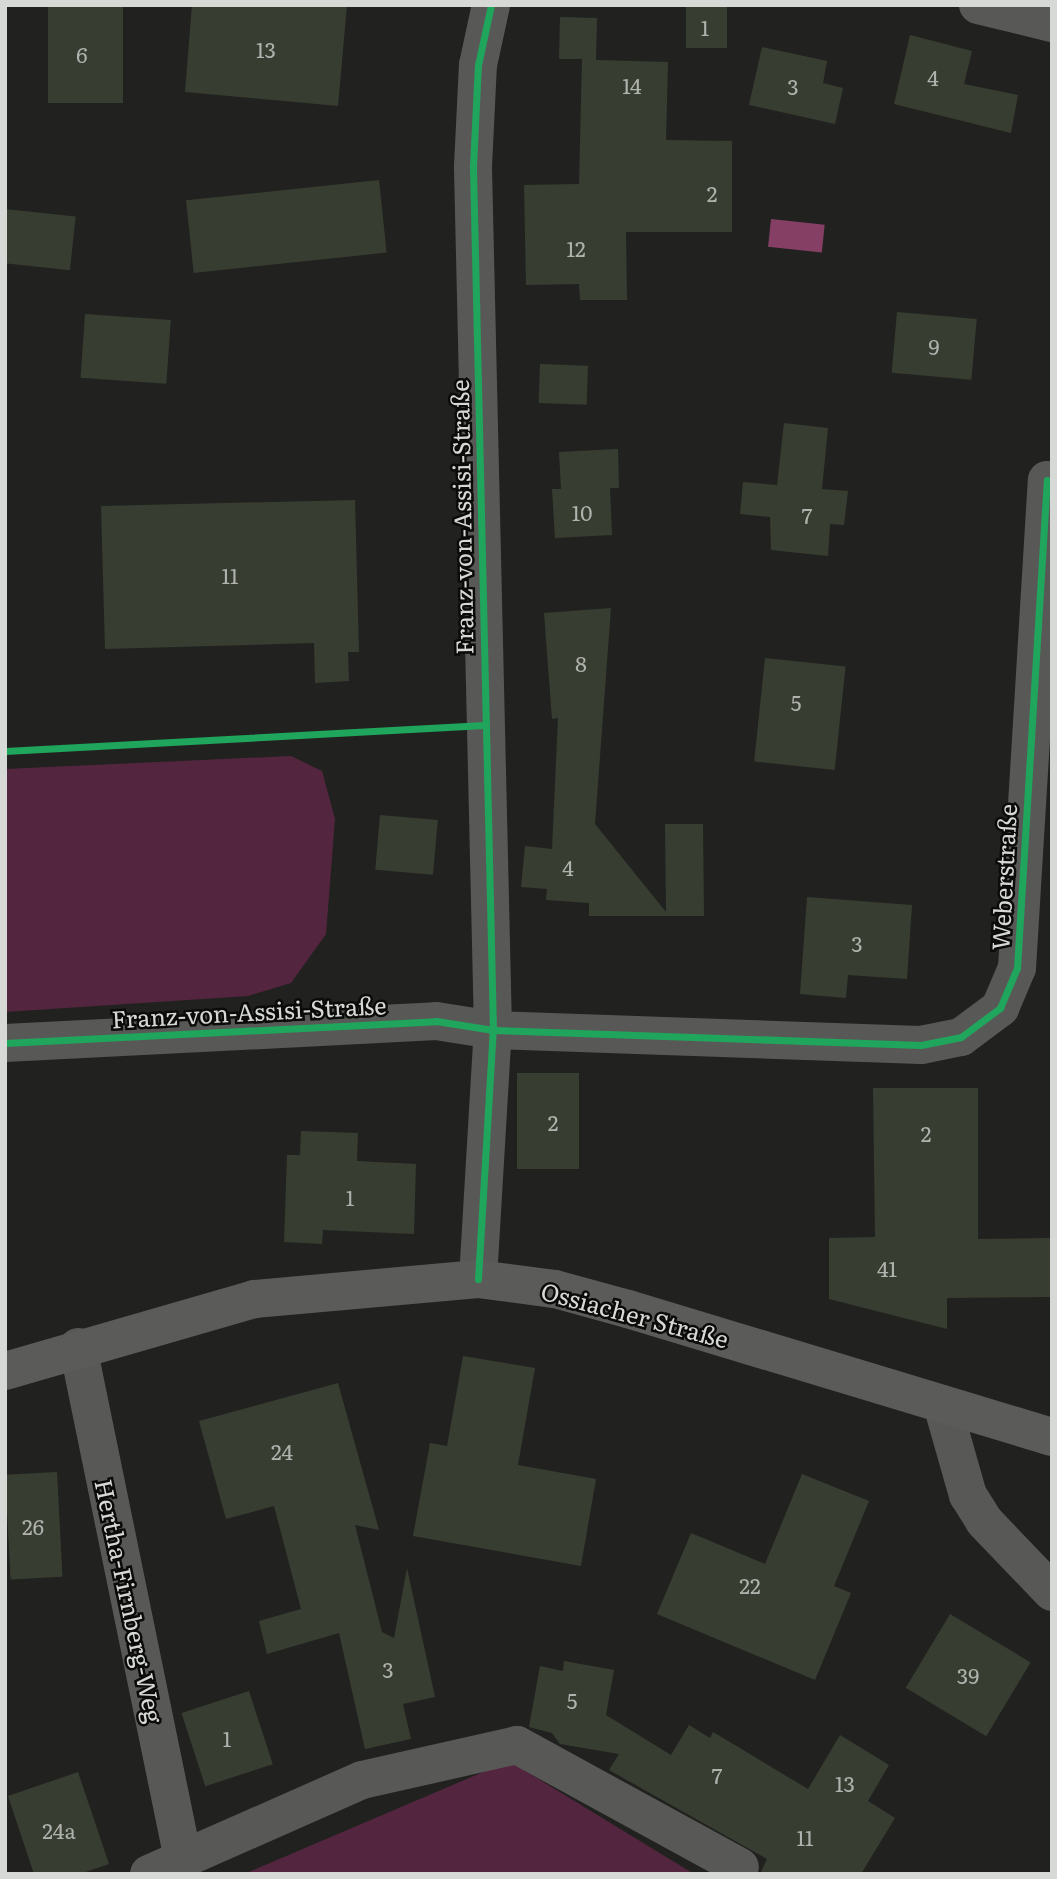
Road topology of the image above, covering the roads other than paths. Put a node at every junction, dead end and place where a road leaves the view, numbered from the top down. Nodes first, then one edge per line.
1 (491, 5) edge
2 (978, 5) edge
3 (1052, 23) edge
4 (1047, 480) dead end
5 (493, 1030) junction
6 (5, 1043) edge
7 (478, 1279) junction
8 (78, 1347) junction
9 (5, 1371) edge
10 (942, 1404) junction
11 (1052, 1437) edge
12 (1052, 1592) edge
13 (182, 1854) junction
14 (740, 1867) dead end
15 (149, 1874) edge

1 - 5 street, Franz-von-Assisi-Straße
2 - 3 street
4 - 5 street, Weberstraße
5 - 6 street, Franz-von-Assisi-Straße
5 - 7 street, Franz-von-Assisi-Straße
7 - 8 main road, Ossiacher Straße
7 - 10 main road, Ossiacher Straße
8 - 9 main road, Ossiacher Straße
8 - 13 street, Hertha-Firnberg-Weg
10 - 11 main road, Ossiacher Straße
10 - 12 street
13 - 14 street
13 - 15 street

